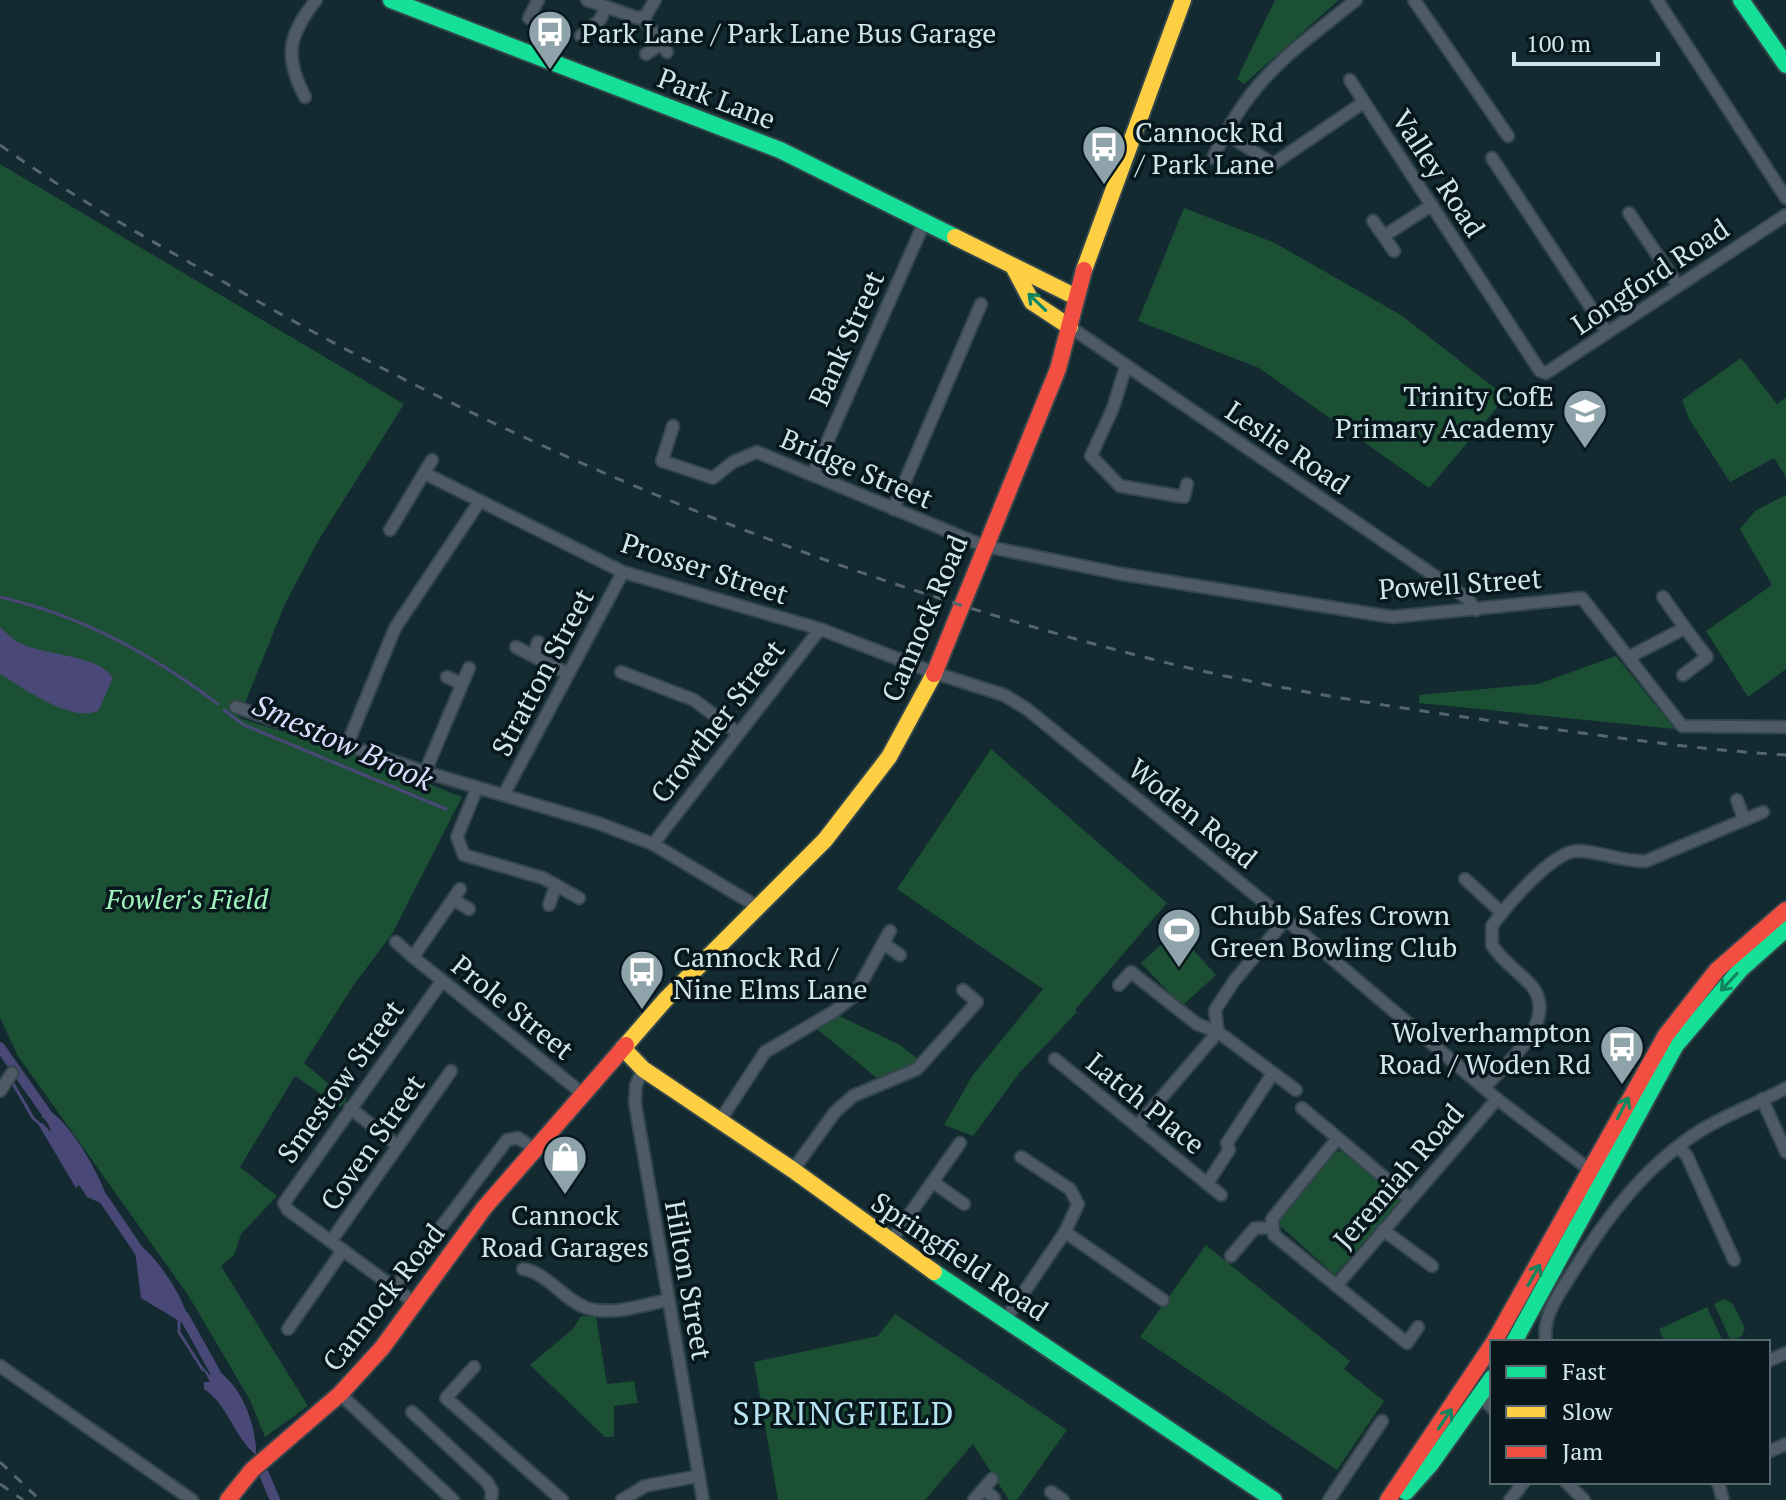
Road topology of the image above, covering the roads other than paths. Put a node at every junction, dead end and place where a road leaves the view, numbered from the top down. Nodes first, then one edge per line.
1 (316, 0) edge
2 (391, 0) edge
3 (538, 0) edge
4 (587, 0) edge
5 (655, 0) edge
6 (1183, 0) edge
7 (1356, 0) edge
8 (1414, 0) edge
9 (1657, 0) edge
10 (1741, 0) edge
11 (606, 7) junction
12 (529, 18) dead end
13 (643, 18) junction
14 (587, 35) dead end
15 (646, 54) dead end
16 (1786, 65) edge
17 (1350, 80) dead end
18 (305, 97) dead end
19 (1364, 102) junction
20 (1225, 133) junction
21 (1508, 136) dead end
22 (1213, 158) dead end
23 (1492, 158) dead end
24 (1786, 198) edge
25 (1432, 205) junction
26 (1629, 213) dead end
27 (1786, 215) edge
28 (1373, 221) dead end
29 (924, 223) junction
30 (1384, 236) junction
31 (1394, 251) dead end
32 (1014, 268) junction
33 (1677, 284) junction
34 (1076, 297) junction
35 (981, 304) dead end
36 (1070, 327) junction
37 (1607, 332) junction
38 (1126, 366) junction
39 (1540, 371) joint
40 (673, 426) dead end
41 (432, 460) dead end
42 (424, 473) junction
43 (813, 474) junction
44 (1187, 484) dead end
45 (480, 501) junction
46 (893, 509) junction
47 (390, 530) dead end
48 (984, 546) junction
49 (623, 572) junction
50 (1663, 597) dead end
51 (1476, 610) junction
52 (1685, 628) junction
53 (820, 629) junction
54 (538, 642) dead end
55 (516, 647) dead end
56 (534, 655) junction
57 (1629, 657) junction
58 (469, 668) dead end
59 (621, 672) dead end
60 (935, 673) junction
61 (568, 674) junction
62 (1683, 675) dead end
63 (447, 677) dead end
64 (462, 684) junction
65 (236, 707) dead end
66 (1786, 727) edge
67 (738, 733) junction
68 (347, 745) junction
69 (425, 772) junction
70 (477, 788) junction
71 (504, 794) junction
72 (1737, 800) dead end
73 (1763, 812) dead end
74 (1744, 819) junction
75 (653, 844) junction
76 (1465, 879) dead end
77 (556, 885) junction
78 (579, 898) dead end
79 (549, 905) dead end
80 (758, 907) junction
81 (469, 909) dead end
82 (1786, 910) edge
83 (1502, 913) junction
84 (1286, 919) junction
85 (1786, 929) edge
86 (890, 931) dead end
87 (396, 942) dead end
88 (883, 943) junction
89 (900, 955) dead end
90 (413, 957) junction
91 (442, 981) junction
92 (1119, 985) dead end
93 (963, 990) dead end
94 (1218, 1032) junction
95 (623, 1048) junction
96 (1055, 1059) dead end
97 (643, 1069) junction
98 (451, 1071) dead end
99 (12, 1073) dead end
100 (1273, 1073) junction
101 (1484, 1088) junction
102 (1786, 1088) edge
103 (1296, 1090) dead end
104 (0, 1091) edge
105 (583, 1094) junction
106 (1497, 1099) junction
107 (1762, 1099) junction
108 (350, 1108) junction
109 (1302, 1108) dead end
110 (719, 1122) junction
111 (1137, 1126) junction
112 (1337, 1139) junction
113 (960, 1143) dead end
114 (398, 1146) junction
115 (1679, 1147) junction
116 (535, 1149) junction
117 (1786, 1152) edge
118 (1021, 1157) dead end
119 (793, 1170) junction
120 (1590, 1170) junction
121 (933, 1182) junction
122 (1603, 1183) junction
123 (1207, 1184) junction
124 (1221, 1195) dead end
125 (1410, 1199) junction
126 (964, 1204) dead end
127 (1271, 1228) junction
128 (1383, 1230) junction
129 (1065, 1232) junction
130 (331, 1241) junction
131 (890, 1242) junction
132 (343, 1250) junction
133 (1231, 1256) dead end
134 (1734, 1260) dead end
135 (1432, 1266) dead end
136 (523, 1269) dead end
137 (1336, 1286) junction
138 (395, 1288) junction
139 (668, 1300) junction
140 (1163, 1300) dead end
141 (415, 1303) junction
142 (1005, 1320) junction
143 (1418, 1327) dead end
144 (288, 1329) dead end
145 (1495, 1340) edge
146 (1515, 1340) edge
147 (1546, 1340) edge
148 (1490, 1355) edge
149 (0, 1366) edge
150 (474, 1367) dead end
151 (1490, 1381) edge
152 (340, 1394) junction
153 (1479, 1398) edge
154 (412, 1412) dead end
155 (1382, 1421) dead end
156 (699, 1476) junction
157 (1522, 1484) edge
158 (1569, 1484) edge
159 (1051, 1492) dead end
160 (994, 1498) dead end
161 (626, 1499) edge
162 (192, 1500) edge
163 (228, 1500) edge
164 (453, 1500) edge
165 (491, 1500) edge
166 (562, 1500) edge
167 (703, 1500) edge
168 (974, 1500) edge
169 (1063, 1500) edge
170 (1274, 1500) edge
171 (1329, 1500) edge
172 (1388, 1500) edge
173 (1399, 1500) edge
174 (1510, 1500) edge
175 (1584, 1500) edge

1 - 18 street
2 - 29 main road, Park Lane
3 - 12 street
4 - 11 street
5 - 13 street
6 - 34 main road, Cannock Road
7 - 20 street
8 - 21 street
9 - 24 street
10 - 16 main road
11 - 13 street
11 - 14 street
13 - 15 street
17 - 19 street
19 - 20 street, Valley Road
19 - 25 street, Valley Road
20 - 22 street
23 - 37 street
25 - 30 street
25 - 39 street, Valley Road
26 - 33 street
27 - 33 street, Longford Road
28 - 30 street
29 - 32 main road, Park Lane
29 - 43 street, Bank Street
30 - 31 street
32 - 34 main road, Park Lane
36 -> 32 main road
33 - 37 street, Longford Road
34 - 36 main road, Cannock Road
35 - 46 street
36 - 38 street, Leslie Road
36 - 48 main road, Cannock Road
37 - 39 street, Longford Road
38 - 44 street
38 - 51 street, Leslie Road
40 - 43 street, Bridge Street
41 - 42 street
42 - 45 street, Prosser Street
42 - 47 street
43 - 46 street, Bridge Street
45 - 49 street, Prosser Street
45 - 68 street
46 - 48 street, Bridge Street
48 - 51 street, Powell Street
48 - 60 main road, Cannock Road
49 - 53 street, Prosser Street
49 - 61 street, Stratton Street
50 - 52 street
51 - 57 street, Powell Street
52 - 57 street
52 - 62 street
53 - 60 street, Prosser Street
53 - 67 street, Crowther Street
54 - 56 street
55 - 56 street
56 - 61 street
57 - 66 street, Powell Street
58 - 64 street
59 - 67 street
60 - 80 main road, Cannock Road
60 - 84 street, Woden Road
61 - 71 street, Stratton Street
63 - 64 street
64 - 69 street
65 - 68 street
67 - 75 street, Crowther Street
68 - 69 street
69 - 70 street
70 - 71 street
70 - 77 street
71 - 75 street
72 - 74 street
73 - 74 street
74 - 83 street
75 - 80 street
76 - 83 street
77 - 78 street
77 - 79 street
80 - 95 main road, Cannock Road
81 - 90 street, Prole Street
120 -> 82 main road
83 - 101 street
84 - 94 street
84 - 101 street, Woden Road
85 -> 122 main road
86 - 88 street
87 - 90 street, Prole Street
88 - 89 street
88 - 110 street
90 - 91 street, Prole Street
91 - 105 street, Prole Street
91 - 108 street, Smestow Street
92 - 94 street
93 - 119 street
94 - 100 street
94 - 111 street
95 - 97 main road, Springfield Road
95 - 105 main road, Cannock Road
96 - 111 street, Latch Place
97 - 110 main road, Springfield Road
97 - 139 street, Hilton Street
98 - 114 street, Coven Street
99 - 104 street
100 - 103 street
100 - 123 street, Latch Place
101 - 106 street, Woden Road
102 - 107 street
105 - 116 main road, Cannock Road
106 - 120 street, Woden Road
106 - 125 street, Jeremiah Road
107 - 115 street
107 - 117 street
108 - 114 street
108 - 130 street, Smestow Street
109 - 112 street
110 - 119 main road, Springfield Road
111 - 123 street, Latch Place
112 - 125 street
112 - 127 street
113 - 121 street
114 - 130 street, Coven Street
115 - 134 street
115 - 147 street
116 - 138 street, Cannock Road
116 - 141 main road, Cannock Road
118 - 129 street
119 - 131 main road, Springfield Road
120 - 122 main road
145 -> 120 main road
121 - 126 street
121 - 131 street
122 - 146 main road
123 - 124 street, Latch Place
125 - 128 street, Jeremiah Road
127 - 133 street
127 - 137 street
128 - 135 street
128 - 137 street, Jeremiah Road
129 - 140 street
129 - 142 street
130 - 132 street
131 - 142 main road, Springfield Road
132 - 138 street
132 - 144 street
136 - 139 street
137 - 143 street
138 - 141 street
139 - 156 street, Hilton Street
141 - 152 main road, Cannock Road
142 - 170 main road, Springfield Road
148 - 153 main road
149 - 162 street
150 - 166 street
151 - 153 main road
152 - 163 main road, Cannock Road
152 - 164 street
172 -> 153 main road
153 - 173 main road
154 - 165 street
155 - 171 street
156 - 161 street
156 - 167 street, Hilton Street
157 - 174 street
158 - 175 street
159 - 169 street
160 - 168 street

